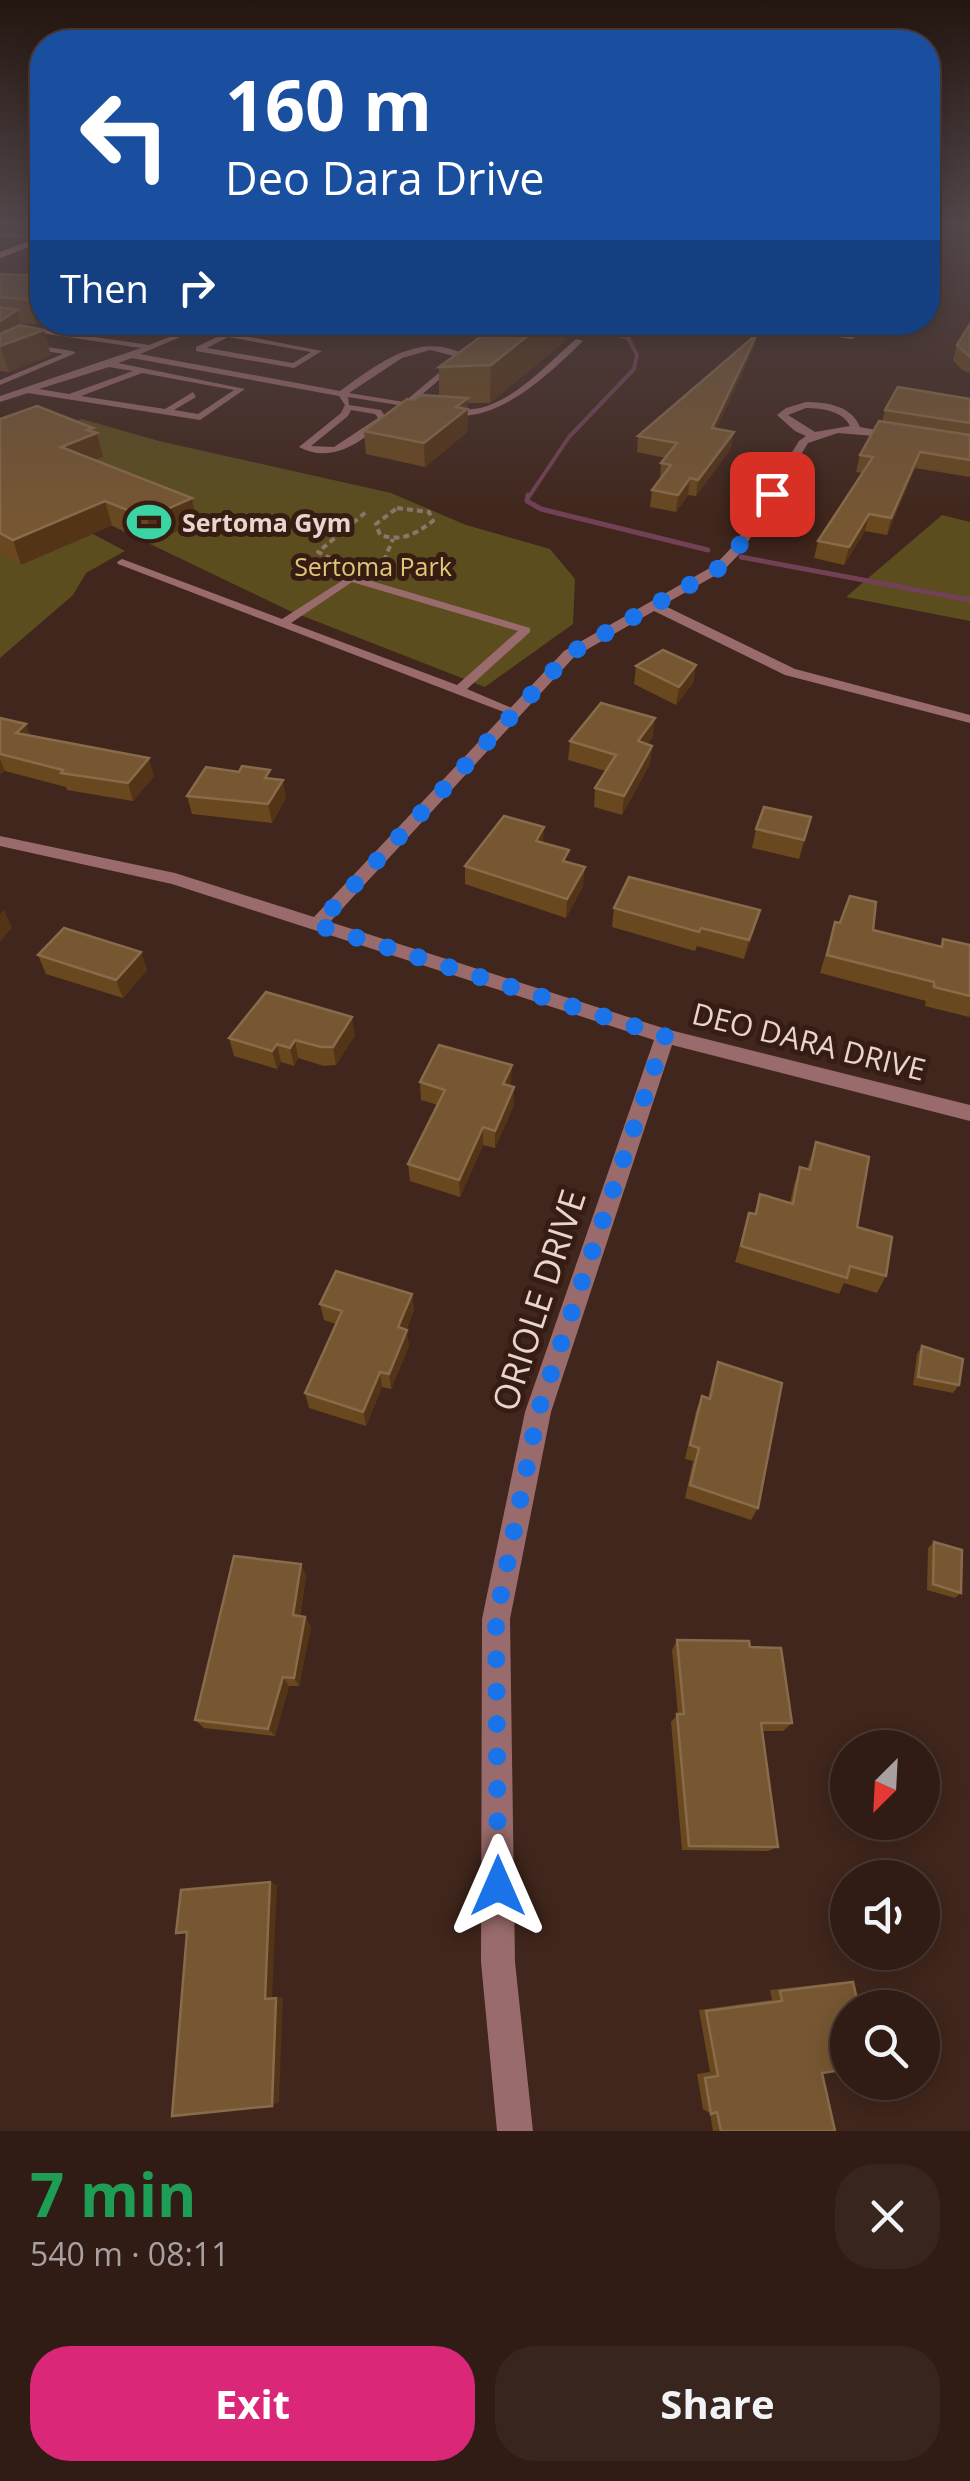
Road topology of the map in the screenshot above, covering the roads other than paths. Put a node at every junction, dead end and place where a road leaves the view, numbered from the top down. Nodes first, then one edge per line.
1 (0, 325) edge
2 (30, 329) edge
3 (38, 335) edge
4 (69, 335) edge
5 (182, 335) edge
6 (226, 335) joint
7 (843, 335) edge
8 (852, 336) dead end
9 (579, 342) dead end
10 (26, 344) junction
11 (150, 348) junction
12 (17, 352) edge
13 (130, 355) junction
14 (108, 364) junction
15 (141, 372) junction
16 (0, 383) edge
17 (28, 390) junction
18 (342, 394) junction
19 (193, 395) dead end
20 (68, 397) junction
21 (0, 399) edge
22 (406, 405) junction
23 (348, 406) junction
24 (166, 412) junction
25 (856, 430) junction
26 (814, 435) junction
27 (914, 438) edge
28 (122, 562) dead end
29 (652, 606) junction
30 (283, 623) junction
31 (459, 690) junction
32 (513, 710) junction
33 (970, 719) edge
34 (0, 841) edge
35 (317, 925) junction
36 (665, 1036) junction
37 (970, 1114) edge
38 (515, 2131) edge

1 - 2 lane
3 - 10 lane
4 - 11 lane
5 - 11 lane
6 - 6 lane
7 - 8 street
9 - 22 lane
10 - 12 lane
10 - 16 lane
11 - 13 lane
13 - 14 lane
13 - 18 lane
14 - 15 lane
14 - 17 lane
15 - 20 lane
15 - 24 lane
17 - 20 lane
17 - 21 lane
18 - 22 lane
18 - 22 lane
18 - 23 lane
19 - 24 lane
20 - 24 lane
23 - 23 lane
25 - 26 street
25 - 26 street
25 - 27 street
26 - 29 street
28 - 30 lane
29 - 32 street
29 - 33 street
30 - 31 lane
30 - 31 lane
31 - 32 lane
32 - 35 street
34 - 35 street, DEO DARA DRIVE
35 - 36 street, DEO DARA DRIVE
36 - 37 street, DEO DARA DRIVE
36 - 38 street, ORIOLE DRIVE

